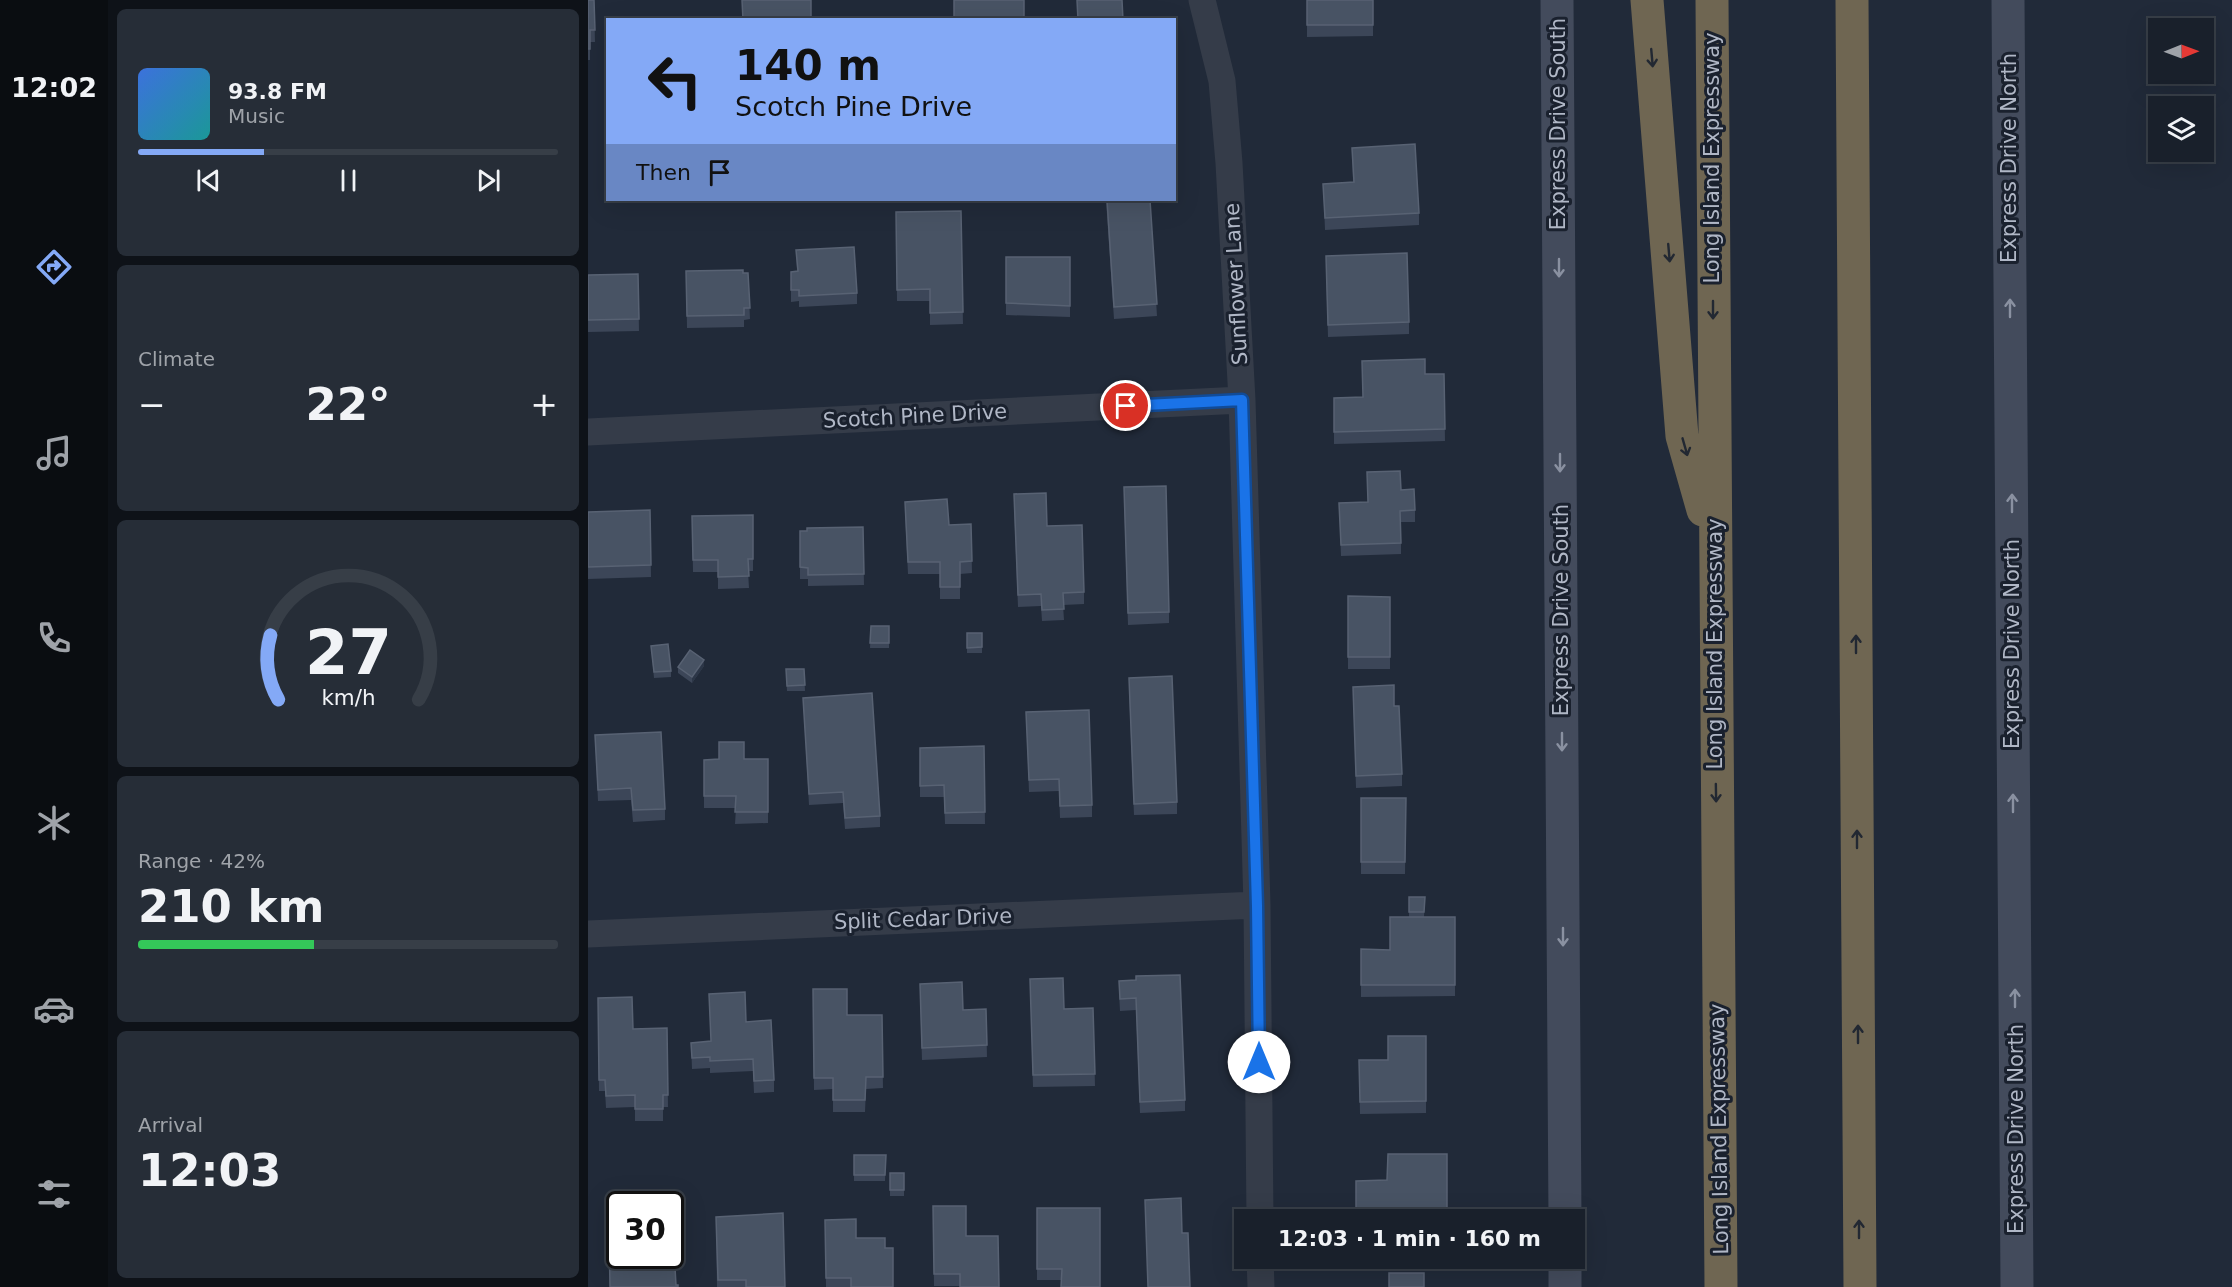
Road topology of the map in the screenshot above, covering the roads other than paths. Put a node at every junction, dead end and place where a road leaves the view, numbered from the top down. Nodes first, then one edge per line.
1 (1202, 0) edge
2 (1557, 0) edge
3 (1647, 0) edge
4 (1712, 0) edge
5 (1852, 0) edge
6 (2008, 0) edge
7 (1242, 400) junction
8 (588, 432) edge
9 (1714, 546) junction
10 (1257, 906) junction
11 (588, 934) edge
12 (1260, 1209) edge
13 (1565, 1209) edge
14 (1260, 1269) edge
15 (1565, 1269) edge
16 (1261, 1287) edge
17 (1565, 1287) edge
18 (1721, 1287) edge
19 (1860, 1287) edge
20 (2017, 1287) edge

1 - 7 street, Sunflower Lane
2 -> 13 main road, Express Drive South
3 -> 9 highway
4 -> 9 highway, Long Island Expressway
19 -> 5 highway
20 -> 6 main road, Express Drive North
7 - 8 street, Scotch Pine Drive
7 - 10 street, Sunflower Lane
9 -> 18 highway, Long Island Expressway
10 - 11 street, Split Cedar Drive
10 - 12 street, Sunflower Lane
14 - 16 street
15 - 17 main road

